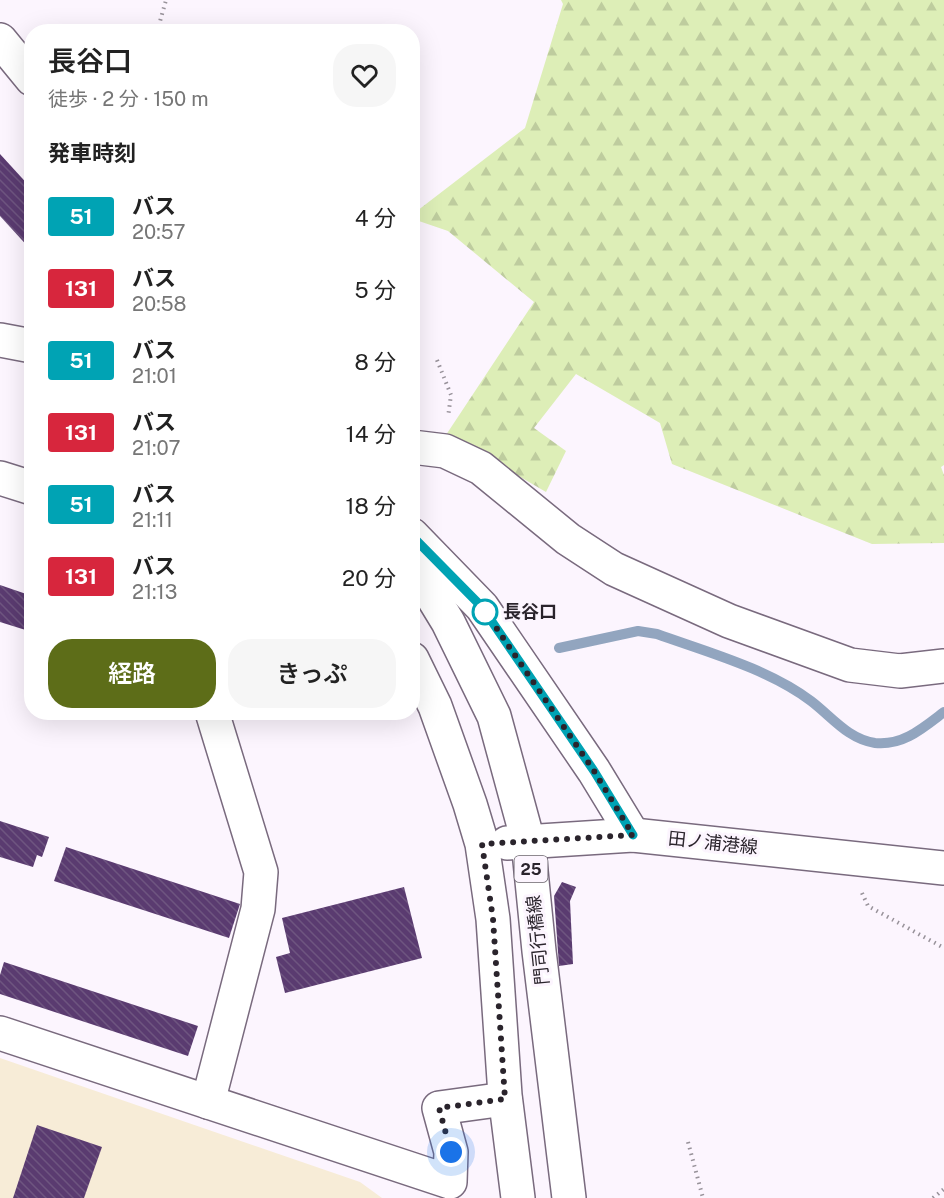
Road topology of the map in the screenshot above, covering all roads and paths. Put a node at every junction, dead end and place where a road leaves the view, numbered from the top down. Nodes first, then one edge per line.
1 (166, 0) edge
2 (159, 24) edge
3 (0, 40) edge
4 (24, 69) edge
5 (0, 340) edge
6 (24, 344) edge
7 (437, 360) dead end
8 (423, 448) edge
9 (0, 478) edge
10 (24, 486) edge
11 (420, 544) edge
12 (420, 575) edge
13 (944, 666) edge
14 (420, 675) edge
15 (214, 720) edge
16 (633, 835) junction
17 (528, 841) junction
18 (482, 844) junction
19 (944, 868) edge
20 (861, 891) dead end
21 (944, 948) edge
22 (0, 1033) edge
23 (505, 1099) junction
24 (208, 1102) junction
25 (688, 1142) dead end
26 (944, 1189) edge
27 (518, 1198) edge
28 (569, 1198) edge
29 (703, 1198) edge
30 (933, 1198) edge

1 - 2 path
3 - 4 main road
5 - 6 main road
7 - 8 path
8 - 13 main road
9 - 10 main road
11 - 16 main road
12 - 17 main road, 門司行橋線 / 25
14 - 18 main road, 25
15 - 24 main road
16 - 17 main road, 田ノ浦港線
16 - 19 main road, 田ノ浦港線
17 - 18 main road, 田ノ浦港線
17 - 28 main road, 門司行橋線 / 25
18 - 23 main road, 25
20 - 21 path
22 - 24 main road
23 - 24 main road
23 - 27 main road, 25
25 - 29 path
26 - 30 path

